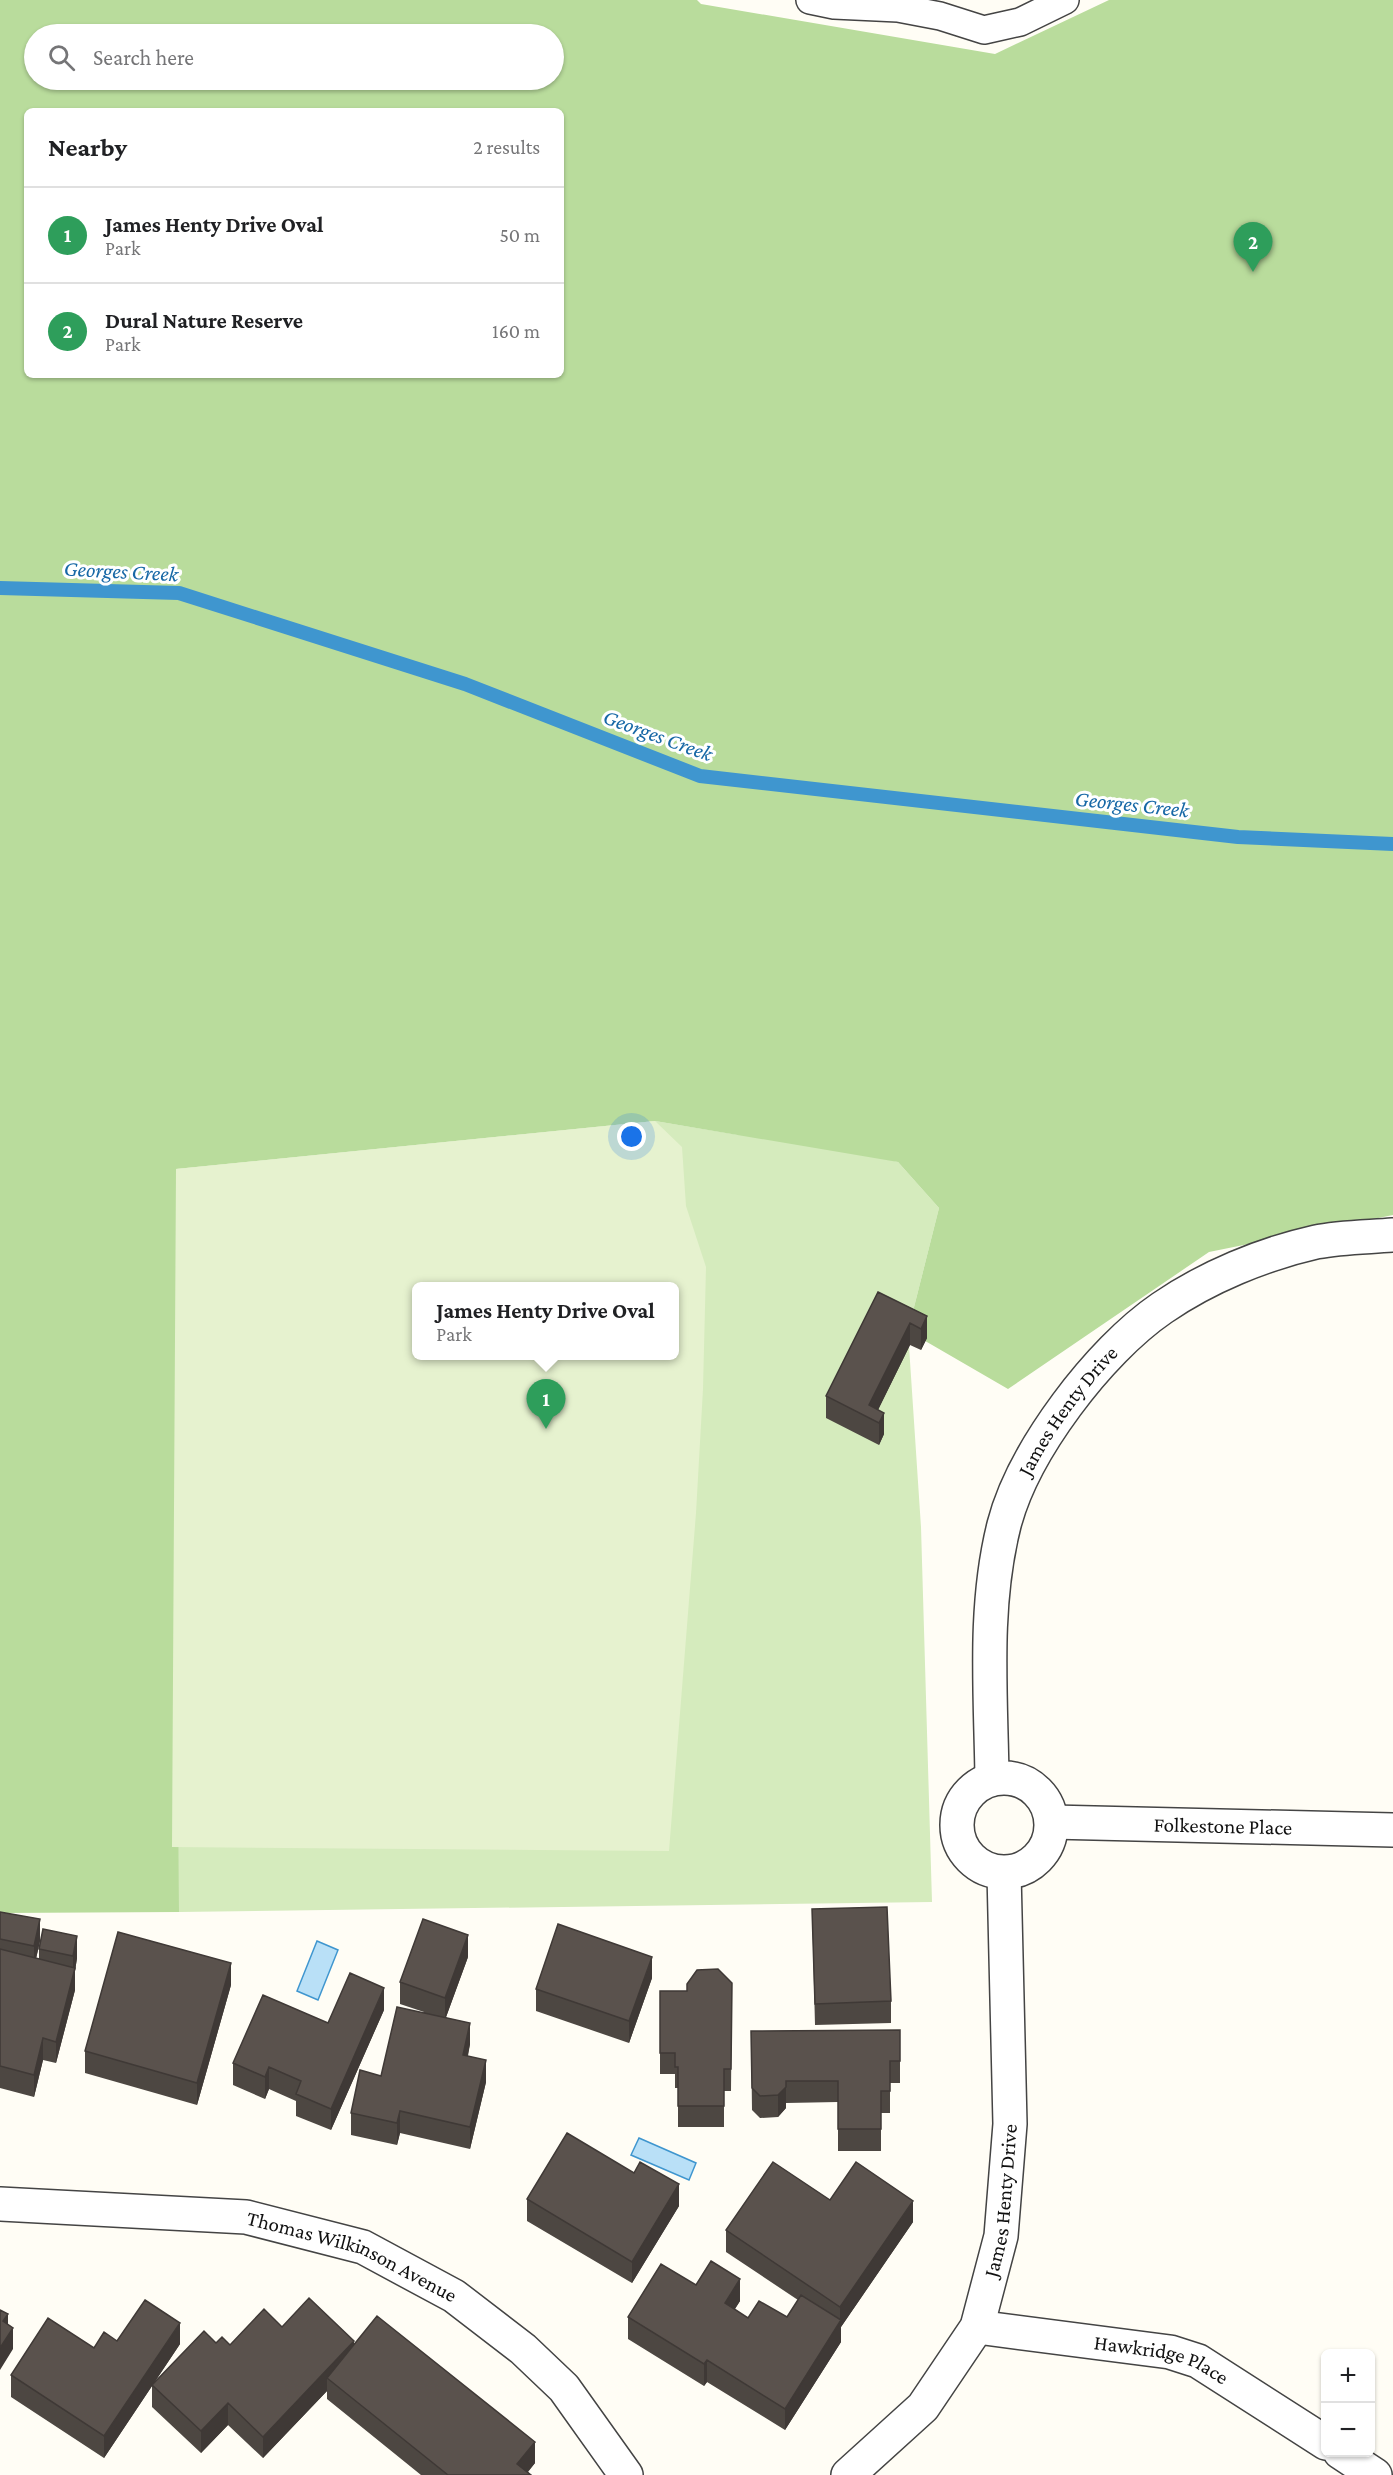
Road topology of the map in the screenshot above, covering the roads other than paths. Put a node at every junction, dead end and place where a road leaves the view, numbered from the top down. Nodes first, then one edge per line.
1 (810, 0) edge
2 (1065, 0) edge
3 (1393, 1235) edge
4 (992, 1779) junction
5 (1052, 1822) junction
6 (1393, 1830) edge
7 (1004, 1873) junction
8 (0, 2204) edge
9 (977, 2327) junction
10 (1321, 2440) edge
11 (1348, 2457) edge
12 (626, 2475) edge
13 (848, 2475) edge
14 (1375, 2475) edge

1 - 2 lane
3 - 4 street, James Henty Drive
4 - 5 street
4 - 7 street
5 - 6 street, Folkestone Place
5 - 7 street
7 - 9 street, James Henty Drive
8 - 12 street, Thomas Wilkinson Avenue
9 - 10 street, Hawkridge Place
9 - 13 street, James Henty Drive
11 - 14 street

